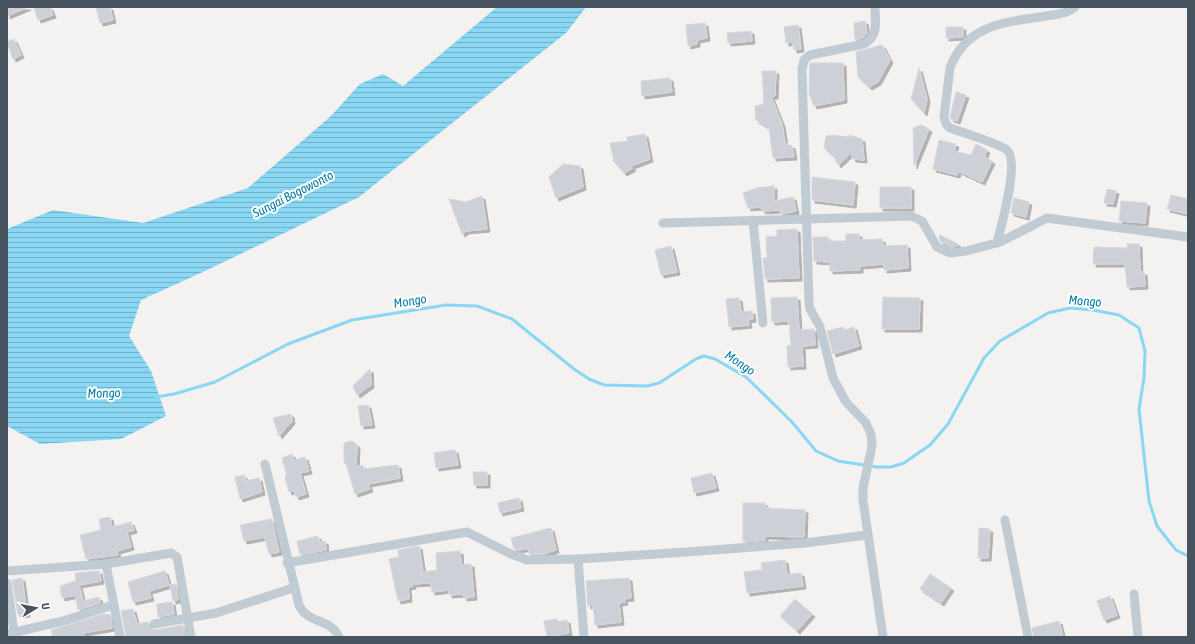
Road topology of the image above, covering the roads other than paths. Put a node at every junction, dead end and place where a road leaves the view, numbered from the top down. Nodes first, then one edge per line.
1 (875, 7) edge
2 (1075, 7) edge
3 (806, 218) junction
4 (752, 220) junction
5 (663, 223) dead end
6 (1188, 237) edge
7 (998, 243) junction
8 (763, 323) dead end
9 (265, 464) dead end
10 (1005, 520) dead end
11 (867, 534) junction
12 (578, 559) junction
13 (288, 563) junction
14 (106, 564) junction
15 (7, 571) edge
16 (7, 583) edge
17 (293, 588) junction
18 (1134, 594) dead end
19 (113, 605) junction
20 (188, 619) junction
21 (154, 624) dead end
22 (10, 633) edge
23 (120, 637) edge
24 (191, 637) edge
25 (339, 637) edge
26 (584, 637) edge
27 (883, 637) edge
28 (1028, 637) edge
29 (1138, 637) edge

1 - 3 street
2 - 7 street
3 - 4 street
3 - 7 street
3 - 11 street
4 - 5 street
4 - 8 street
6 - 7 street
9 - 13 street
10 - 28 street
11 - 12 street
11 - 27 street
12 - 13 street
12 - 26 street
13 - 17 street
14 - 15 street
14 - 19 street
14 - 20 street
16 - 22 street
17 - 20 street
17 - 25 street
18 - 29 street
19 - 22 street
19 - 23 street
20 - 21 street
20 - 24 street

